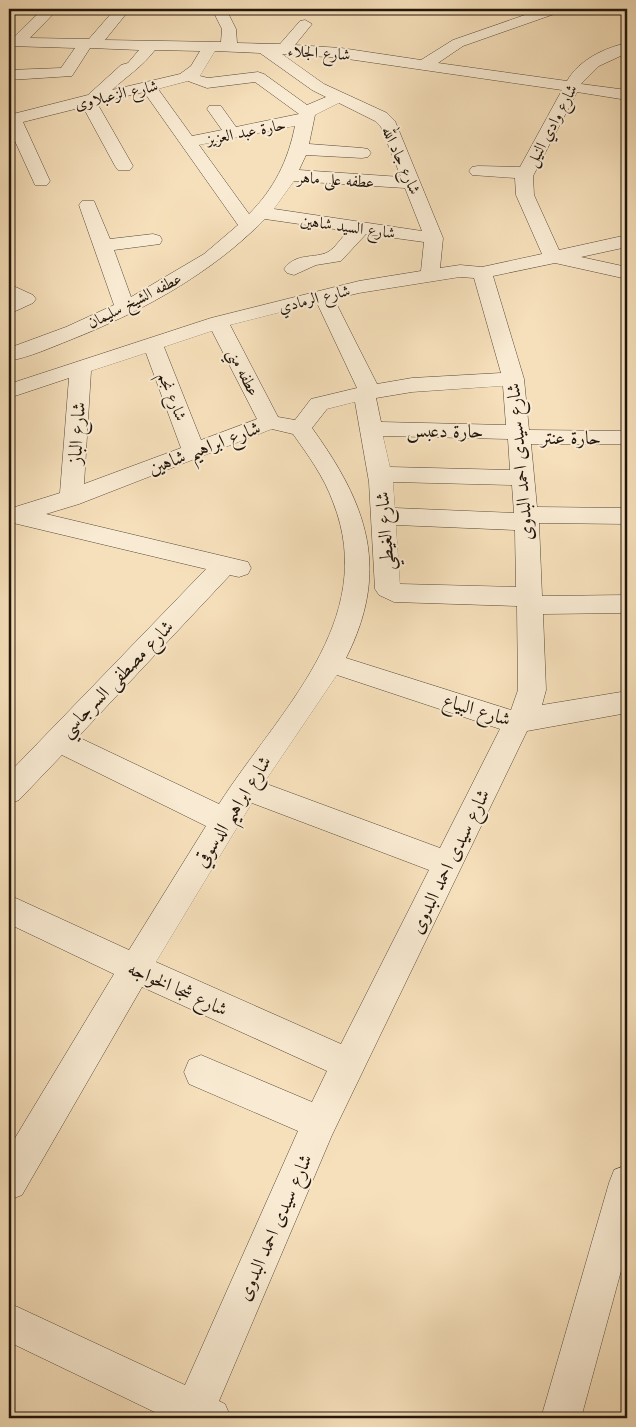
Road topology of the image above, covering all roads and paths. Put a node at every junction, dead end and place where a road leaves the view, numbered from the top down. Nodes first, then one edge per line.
1 (51, 9) edge
2 (123, 9) edge
3 (219, 9) edge
4 (555, 9) edge
5 (305, 24) dead end
6 (12, 43) edge
7 (89, 44) junction
8 (393, 44) dead end
9 (150, 46) junction
10 (209, 48) junction
11 (229, 48) junction
12 (264, 48) junction
13 (627, 48) edge
14 (284, 49) junction
15 (380, 58) junction
16 (424, 65) junction
17 (191, 73) junction
18 (9, 75) edge
19 (148, 86) junction
20 (570, 86) junction
21 (627, 95) edge
22 (340, 98) junction
23 (91, 99) junction
24 (215, 110) dead end
25 (307, 116) junction
26 (11, 120) edge
27 (232, 133) junction
28 (184, 146) junction
29 (299, 149) junction
30 (362, 153) dead end
31 (124, 166) dead end
32 (478, 171) dead end
33 (525, 173) junction
34 (289, 175) junction
35 (41, 181) dead end
36 (413, 183) junction
37 (88, 205) dead end
38 (254, 220) junction
39 (361, 228) junction
40 (434, 238) junction
41 (153, 240) dead end
42 (627, 241) edge
43 (103, 246) junction
44 (552, 256) junction
45 (294, 269) dead end
46 (482, 272) junction
47 (627, 273) edge
48 (430, 276) junction
49 (9, 290) edge
50 (323, 296) junction
51 (124, 307) junction
52 (9, 308) edge
53 (218, 322) junction
54 (152, 342) junction
55 (9, 355) edge
56 (81, 367) junction
57 (513, 380) junction
58 (9, 391) edge
59 (367, 392) junction
60 (270, 422) junction
61 (623, 427) edge
62 (300, 428) junction
63 (371, 429) junction
64 (518, 434) junction
65 (194, 450) junction
66 (379, 474) junction
67 (523, 478) junction
68 (71, 498) junction
69 (11, 516) edge
70 (383, 516) junction
71 (627, 516) edge
72 (527, 518) junction
73 (529, 601) junction
74 (627, 604) edge
75 (330, 663) junction
76 (627, 702) edge
77 (517, 722) junction
78 (58, 740) junction
79 (245, 788) junction
80 (9, 792) edge
81 (225, 821) junction
82 (447, 864) junction
83 (9, 909) edge
84 (134, 968) junction
85 (349, 1064) junction
86 (201, 1072) dead end
87 (320, 1123) junction
88 (9, 1182) edge
89 (627, 1182) edge
90 (9, 1322) edge
91 (199, 1416) edge
92 (561, 1418) edge

1 - 6 street
2 - 7 street
3 - 11 street
4 - 16 street
5 - 14 street
6 - 7 street, شارع الجلاء
7 - 9 street, شارع الجلاء
7 - 18 street
8 - 15 street
9 - 10 street, شارع الجلاء
9 - 23 street
10 - 11 street, شارع الجلاء
10 - 17 street
11 - 12 street, شارع الجلاء
12 - 14 street, شارع الجلاء
12 - 22 street, شارع جاد الله
13 - 20 street, شارع وادي النيل
14 - 15 street, شارع الجلاء
15 - 16 street, شارع الجلاء
16 - 20 street, شارع الجلاء
17 - 19 street, شارع الزعبلاوى
17 - 25 street
19 - 23 street, شارع الزعبلاوى
19 - 28 street
20 - 21 street, شارع الجلاء
20 - 33 street, شارع وادي النيل
22 - 25 street
22 - 36 street, شارع جاد الله
23 - 26 street, شارع الزعبلاوى
23 - 31 street
24 - 27 street
25 - 27 street, حارة عبد العزيز
25 - 29 street, عطفه الشيخ سليمان
26 - 35 street
27 - 28 street, حارة عبد العزيز
28 - 38 street
29 - 30 street
29 - 34 street, عطفه الشيخ سليمان
32 - 33 street
33 - 44 street, شارع وادي النيل
34 - 36 street, عطفه على ماهر
34 - 38 street, عطفه الشيخ سليمان
36 - 40 street, شارع جاد الله
37 - 43 street
38 - 39 street, شارع السيد شاهين
38 - 51 street, عطفه الشيخ سليمان
39 - 40 street, شارع السيد شاهين
39 - 45 street
40 - 48 street, شارع جاد الله
41 - 43 street
42 - 44 street, شارع الرمادي
43 - 51 street
44 - 46 street, شارع الرمادي
44 - 47 street
46 - 48 street, شارع الرمادي
46 - 57 street, شارع سيدى احمد البدوى
48 - 50 street, شارع الرمادي
49 - 52 street
50 - 53 street, شارع الرمادي
50 - 59 street, شارع الغيطي
51 - 55 street, عطفه الشيخ سليمان
53 - 54 street, شارع الرمادي
53 - 60 street, عطفه مني
54 - 56 street, شارع الرمادي
54 - 65 street, شارع نجم
56 - 58 street, شارع الرمادي
56 - 68 street, شارع الباز
57 - 59 street
57 - 64 street, شارع سيدى احمد البدوى
59 - 62 street
59 - 63 street, شارع الغيطي
60 - 62 street, شارع ابراهيم شاهين
60 - 65 street, شارع ابراهيم شاهين
61 - 64 street, حارة عنتر
62 - 75 street, شارع ابراهيم الدسوقي
63 - 64 street, حارة دعبس
63 - 66 street, شارع الغيطي
64 - 67 street, شارع سيدى احمد البدوى
65 - 68 street, شارع ابراهيم شاهين
66 - 67 street
66 - 70 street, شارع الغيطي
67 - 72 street, شارع سيدى احمد البدوى
68 - 69 street, شارع ابراهيم شاهين
69 - 78 street, شارع مصطفى السرجاسي
70 - 72 street
70 - 73 street, شارع الغيطي
71 - 72 street
72 - 73 street, شارع سيدى احمد البدوى
73 - 74 street
73 - 77 street, شارع سيدى احمد البدوى
75 - 77 street, شارع البياع
75 - 79 street, شارع ابراهيم الدسوقي
76 - 77 street, شارع البياع
77 - 82 street, شارع سيدى احمد البدوى
78 - 80 street, شارع مصطفى السرجاسي
78 - 81 street
79 - 81 street, شارع ابراهيم الدسوقي
79 - 82 street
81 - 84 street, شارع ابراهيم الدسوقي
82 - 85 street, شارع سيدى احمد البدوى
83 - 84 street, شارع شجا الخواجه
84 - 85 street, شارع شجا الخواجه
84 - 88 street, شارع ابراهيم الدسوقي
85 - 87 street, شارع سيدى احمد البدوى
86 - 87 street
87 - 91 street, شارع سيدى احمد البدوى
89 - 92 street
90 - 91 street

